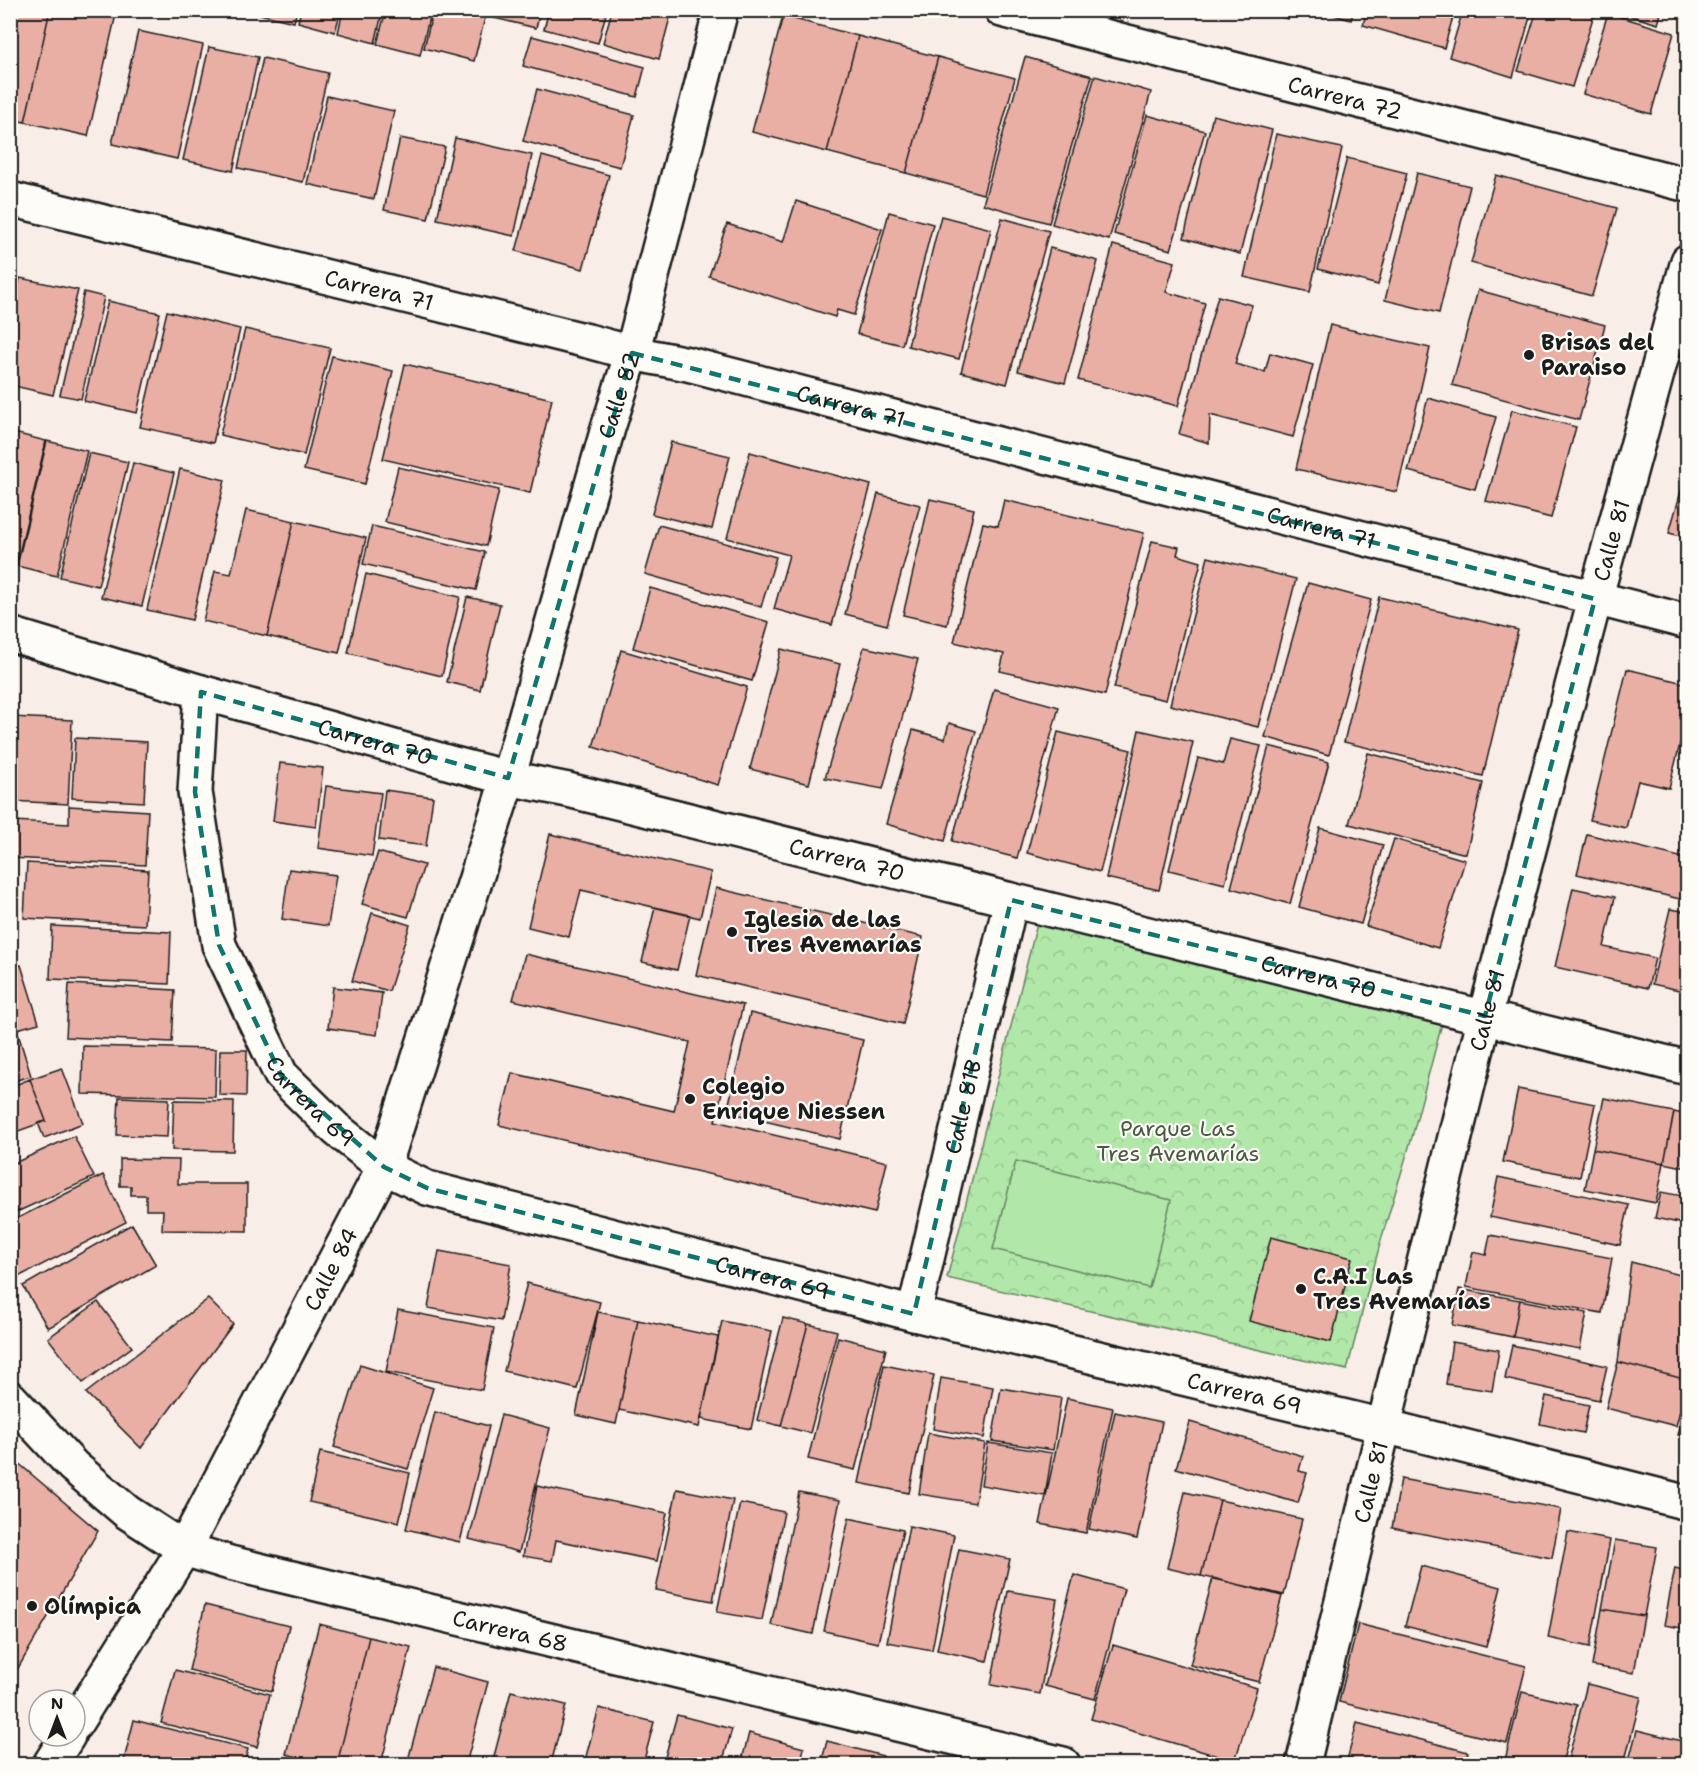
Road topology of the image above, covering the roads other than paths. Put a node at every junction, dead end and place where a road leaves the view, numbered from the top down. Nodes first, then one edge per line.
1 (721, 10) edge
2 (1002, 10) edge
3 (1688, 185) edge
4 (10, 199) edge
5 (1688, 261) edge
6 (632, 353) junction
7 (1595, 599) junction
8 (1688, 622) edge
9 (10, 634) edge
10 (201, 692) junction
11 (508, 778) junction
12 (1011, 900) junction
13 (1485, 1016) junction
14 (1688, 1068) edge
15 (384, 1167) junction
16 (914, 1314) junction
17 (10, 1398) edge
18 (1384, 1426) junction
19 (1688, 1503) edge
20 (184, 1549) junction
21 (87, 1706) edge
22 (60, 1748) edge
23 (50, 1764) edge
24 (1063, 1764) edge
25 (1303, 1764) edge

1 - 6 street, Calle 82
2 - 3 street, Carrera 72
4 - 6 street, Carrera 71
5 - 7 street, Calle 81
6 - 7 street, Carrera 71
6 - 11 street, Calle 82
7 - 8 street, Carrera 71
7 - 13 street, Calle 81
9 - 10 street, Carrera 70
10 - 11 street, Carrera 70
10 - 15 street, Carrera 69
11 - 12 street, Carrera 70
11 - 15 street, Calle 84
12 - 13 street, Carrera 70
12 - 16 street, Calle 81B
13 - 14 street, Carrera 70
13 - 18 street, Calle 81
15 - 16 street, Carrera 69
15 - 20 street, Calle 84
16 - 18 street, Carrera 69
17 - 20 street, Carrera 68
18 - 19 street, Carrera 69
18 - 25 street, Calle 81
20 - 21 street, Calle 84
20 - 24 street, Carrera 68
22 - 23 street

